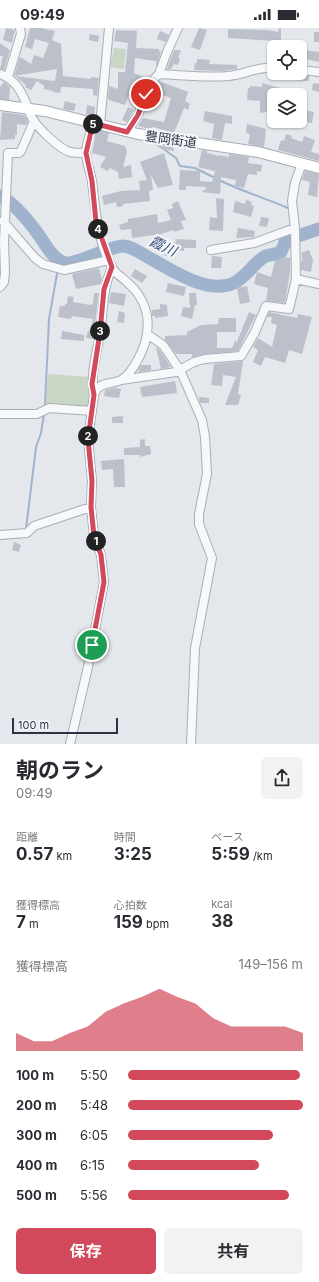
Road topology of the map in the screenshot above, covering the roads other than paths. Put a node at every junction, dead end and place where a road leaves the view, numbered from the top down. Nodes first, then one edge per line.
1 (20, 28) edge
2 (109, 28) edge
3 (178, 28) edge
4 (267, 68) edge
5 (307, 71) edge
6 (319, 72) edge
7 (159, 74) junction
8 (4, 76) edge
9 (0, 105) edge
10 (29, 108) junction
11 (34, 121) junction
12 (97, 124) junction
13 (127, 132) junction
14 (86, 153) junction
15 (302, 164) junction
16 (319, 168) edge
17 (3, 220) edge
18 (295, 230) junction
19 (211, 250) dead end
20 (110, 261) junction
21 (296, 279) junction
22 (319, 284) edge
23 (0, 287) edge
24 (147, 334) junction
25 (180, 370) junction
26 (120, 380) junction
27 (94, 395) junction
28 (92, 411) junction
29 (0, 414) edge
30 (91, 507) junction
31 (0, 536) edge
32 (70, 744) edge
33 (192, 744) edge

1 - 8 street
2 - 12 street
3 - 7 street
4 - 7 street
5 - 6 street
7 - 13 street
8 - 10 street
9 - 10 main road, 豊岡街道
10 - 11 street
10 - 12 main road, 豊岡街道
11 - 14 street
11 - 17 street
12 - 13 main road, 豊岡街道
12 - 14 street
13 - 15 main road, 豊岡街道
14 - 20 street
15 - 16 main road, 豊岡街道
15 - 18 street
17 - 20 street
17 - 23 street
18 - 19 street
18 - 21 street
20 - 24 street
20 - 27 street
21 - 22 street
21 - 25 street
24 - 25 street
24 - 26 street
25 - 26 street
25 - 33 street
26 - 27 street
27 - 28 street
28 - 29 street
28 - 30 street
30 - 31 street
30 - 32 street

